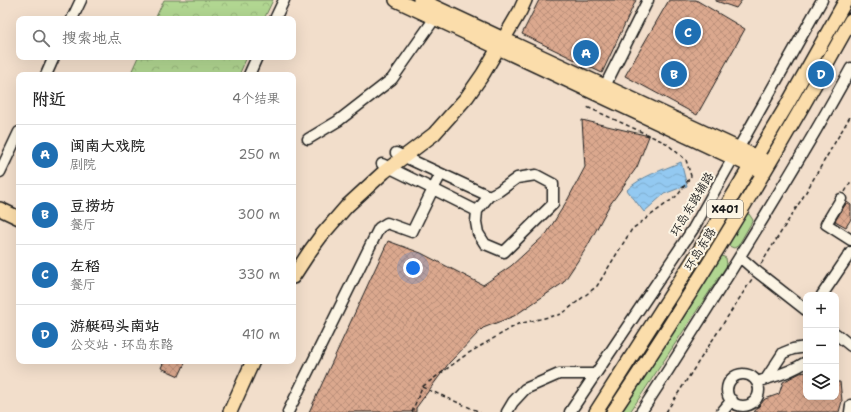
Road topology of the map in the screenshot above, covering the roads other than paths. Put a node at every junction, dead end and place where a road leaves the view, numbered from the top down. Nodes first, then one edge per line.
1 (81, 0) edge
2 (284, 0) edge
3 (396, 0) edge
4 (420, 0) edge
5 (516, 0) edge
6 (525, 0) edge
7 (648, 0) edge
8 (822, 0) edge
9 (846, 0) edge
10 (73, 16) edge
11 (276, 16) edge
12 (435, 18) junction
13 (851, 20) edge
14 (497, 42) junction
15 (53, 60) edge
16 (256, 60) edge
17 (851, 68) edge
18 (47, 72) edge
19 (250, 72) edge
20 (605, 86) junction
21 (16, 138) edge
22 (308, 139) dead end
23 (736, 154) junction
24 (400, 155) junction
25 (753, 162) junction
26 (385, 166) junction
27 (767, 168) junction
28 (0, 172) edge
29 (441, 174) junction
30 (433, 189) junction
31 (489, 196) junction
32 (841, 199) road end
33 (0, 209) edge
34 (477, 210) junction
35 (16, 217) edge
36 (0, 218) edge
37 (16, 226) edge
38 (851, 240) edge
39 (851, 252) edge
40 (740, 256) junction
41 (296, 258) edge
42 (296, 272) edge
43 (824, 292) edge
44 (803, 308) edge
45 (839, 336) edge
46 (851, 346) edge
47 (803, 347) edge
48 (243, 364) edge
49 (252, 364) edge
50 (803, 364) edge
51 (595, 374) junction
52 (761, 381) junction
53 (732, 400) junction
54 (851, 405) edge
55 (221, 412) edge
56 (230, 412) edge
57 (288, 412) edge
58 (507, 412) edge
59 (570, 412) edge
60 (596, 412) edge
61 (613, 412) edge
62 (641, 412) edge
63 (722, 412) edge
64 (850, 412) edge

1 - 10 street
2 - 11 street
3 - 12 main road
4 - 14 main road
5 - 14 main road
6 - 14 main road
7 - 20 street
8 - 23 street, 环岛东路辅路
9 - 25 main road, 环岛东路 / X401
12 - 14 main road
12 - 22 street
13 - 27 main road, 环岛东路 / X401
14 - 20 main road
14 - 23 main road
14 - 24 main road
15 - 18 street
16 - 19 street
17 - 40 street
20 - 23 main road
21 - 28 street
23 - 25 main road
23 - 51 street, 环岛东路辅路
24 - 26 main road
24 - 29 street
25 - 27 main road
25 - 60 main road, 环岛东路 / X401
26 - 30 street
26 - 41 main road
26 - 42 main road
27 - 61 main road, 环岛东路 / X401
29 - 30 street
29 - 31 street
30 - 34 street
30 - 57 street
31 - 34 street
31 - 34 street
32 - 38 street
33 - 35 main road
36 - 37 main road
39 - 43 street
40 - 44 street
40 - 62 street
45 - 46 street
47 - 52 street
48 - 55 main road
49 - 56 main road
50 - 52 street
51 - 58 street
51 - 59 street, 环岛东路辅路
52 - 53 street
52 - 53 street
53 - 63 street
54 - 64 street

